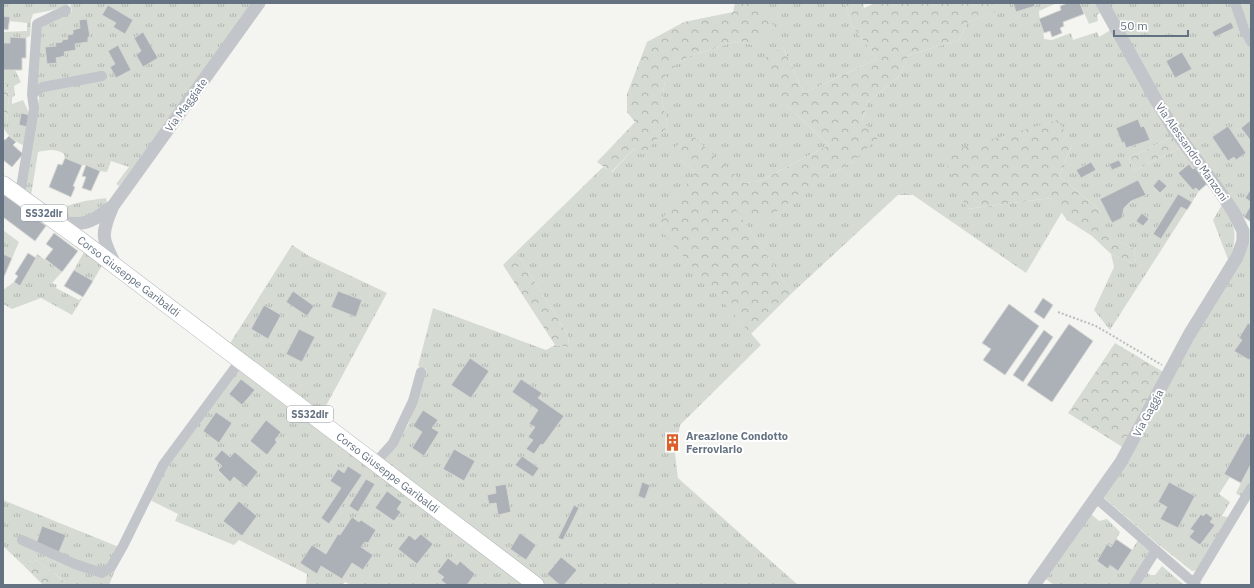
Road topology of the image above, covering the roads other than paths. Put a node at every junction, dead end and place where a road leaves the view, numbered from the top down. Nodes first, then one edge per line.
1 (259, 3) edge
2 (1102, 3) edge
3 (1235, 3) edge
4 (66, 10) dead end
5 (1251, 42) edge
6 (102, 76) dead end
7 (32, 94) junction
8 (3, 184) edge
9 (17, 194) junction
10 (113, 206) junction
11 (93, 220) junction
12 (56, 222) junction
13 (1247, 229) edge
14 (104, 231) junction
15 (85, 243) junction
16 (116, 267) junction
17 (240, 360) junction
18 (421, 372) dead end
19 (375, 463) junction
20 (1251, 488) edge
21 (1096, 498) junction
22 (22, 540) dead end
23 (1156, 550) junction
24 (1195, 584) edge
25 (536, 585) edge
26 (1034, 585) edge
27 (1134, 585) edge

1 - 10 street, Via Maggiate
2 - 13 street, Via Alessandro Manzoni
3 - 5 street
4 - 7 street
6 - 7 street
7 - 9 street
8 - 9 main road, Corso Giuseppe Garibaldi / SS32dir
9 - 12 main road, Corso Giuseppe Garibaldi / SS32dir
10 - 11 street, Via Maggiate
10 - 14 street, Via Maggiate
11 - 12 street, Via Maggiate
11 - 15 street
12 - 15 main road, Corso Giuseppe Garibaldi / SS32dir
13 - 21 street, Via Gaggia
14 - 15 street
14 - 16 street
15 - 16 main road, Corso Giuseppe Garibaldi / SS32dir
16 - 17 main road, Corso Giuseppe Garibaldi / SS32dir
17 - 19 main road, Corso Giuseppe Garibaldi / SS32dir
17 - 22 street
18 - 19 street
19 - 25 main road, Corso Giuseppe Garibaldi / SS32dir
20 - 24 street
21 - 23 street
21 - 26 street, Via Gaggia
23 - 24 street
23 - 27 street

